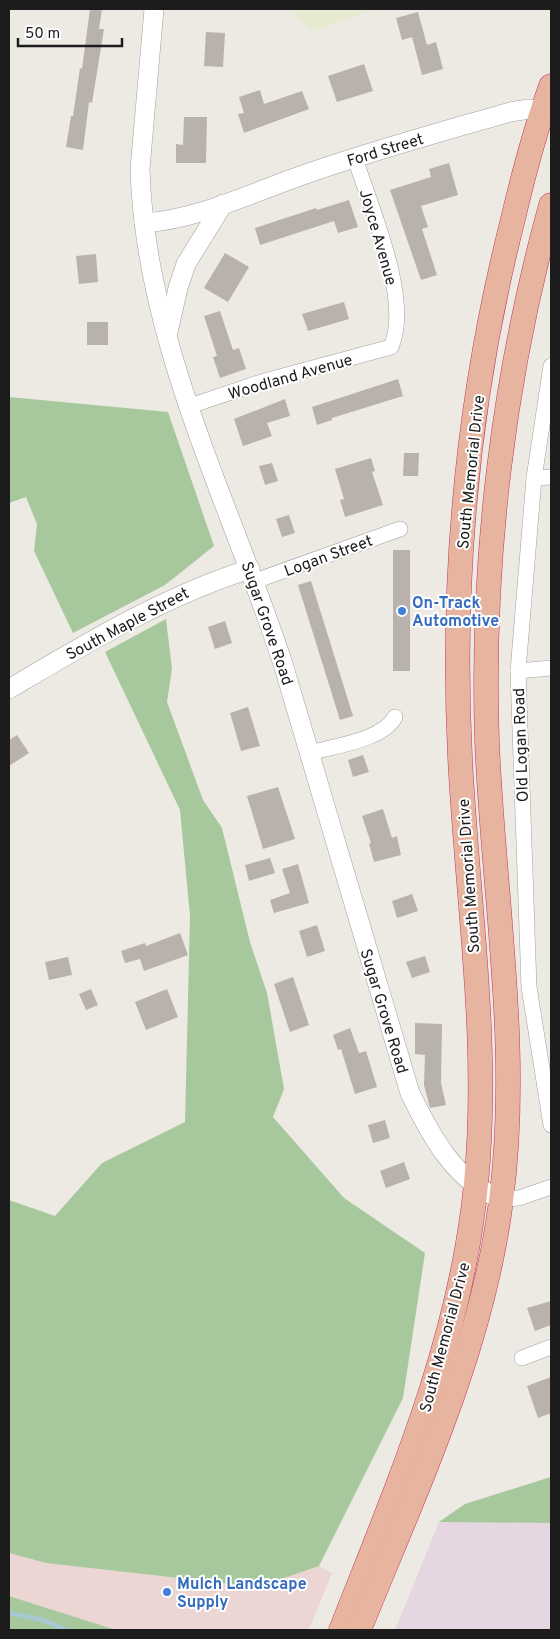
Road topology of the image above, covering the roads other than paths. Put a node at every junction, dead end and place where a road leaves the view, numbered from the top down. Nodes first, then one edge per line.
1 (154, 9) edge
2 (551, 86) edge
3 (547, 110) edge
4 (355, 158) junction
5 (223, 204) junction
6 (551, 205) edge
7 (144, 222) junction
8 (168, 335) junction
9 (391, 346) joint
10 (551, 366) edge
11 (190, 406) junction
12 (551, 477) edge
13 (534, 478) junction
14 (400, 529) dead end
15 (252, 575) junction
16 (551, 668) edge
17 (518, 671) junction
18 (9, 689) edge
19 (395, 716) dead end
20 (310, 753) junction
21 (551, 1125) edge
22 (476, 1186) junction
23 (551, 1187) edge
24 (502, 1199) junction
25 (551, 1347) edge
26 (522, 1358) dead end
27 (341, 1630) edge
28 (359, 1630) edge

1 - 7 street, Sugar Grove Road
2 - 3 highway, South Memorial Drive
3 - 4 street, Ford Street
3 - 22 highway, South Memorial Drive
4 - 5 street, Ford Street
4 - 9 street, Joyce Avenue
5 - 7 street, Ford Street
5 - 8 street
6 - 24 highway, South Memorial Drive
7 - 8 street, Sugar Grove Road
8 - 11 street, Sugar Grove Road
9 - 11 street, Woodland Avenue
10 - 13 street, Old Logan Road
11 - 15 street, Sugar Grove Road
12 - 13 street
13 - 17 street, Old Logan Road
14 - 15 street, Logan Street
15 - 18 street, South Maple Street
15 - 20 street, Sugar Grove Road
16 - 17 street
17 - 21 street, Old Logan Road
19 - 20 street
20 - 22 street, Sugar Grove Road
22 - 24 street, Sugar Grove Road
22 - 27 highway, South Memorial Drive
23 - 24 street
24 - 28 highway, South Memorial Drive
25 - 26 street

